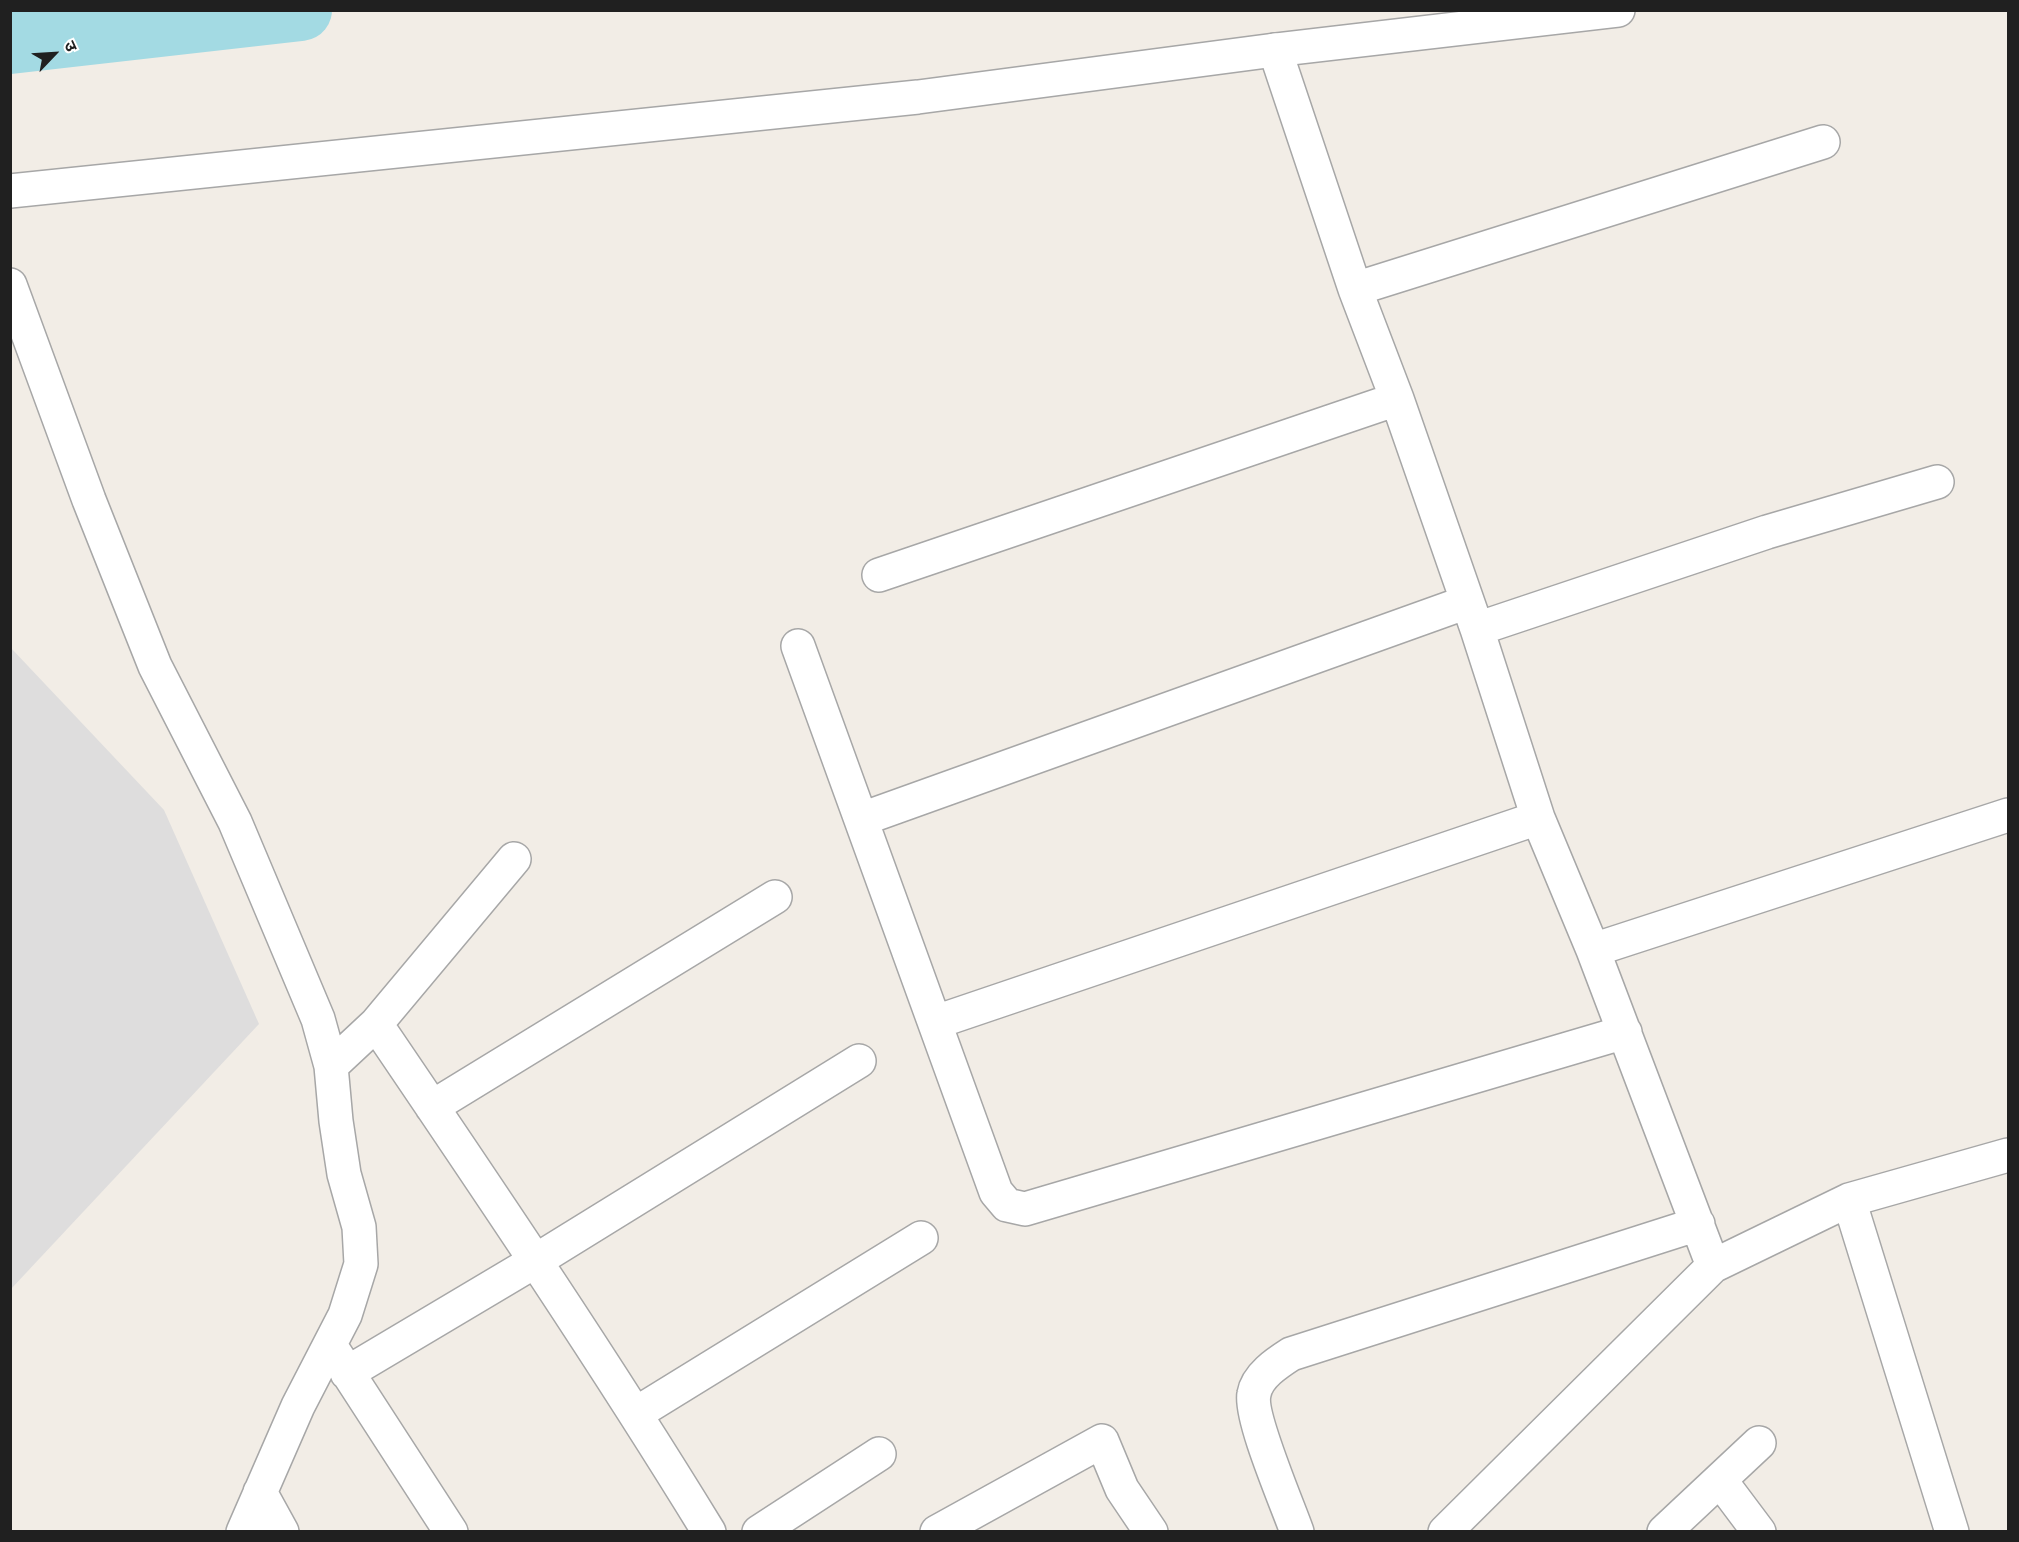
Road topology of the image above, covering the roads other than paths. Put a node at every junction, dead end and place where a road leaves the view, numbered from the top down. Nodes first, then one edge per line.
1 (1618, 10) edge
2 (1275, 50) junction
3 (1823, 142) dead end
4 (10, 191) edge
5 (10, 285) edge
6 (1355, 289) junction
7 (1397, 399) junction
8 (1937, 482) dead end
9 (879, 575) dead end
10 (1472, 615) junction
11 (798, 646) dead end
12 (2008, 815) edge
13 (1538, 818) junction
14 (862, 819) junction
15 (514, 859) dead end
16 (775, 897) dead end
17 (1593, 950) junction
18 (936, 1022) junction
19 (376, 1024) junction
20 (1625, 1032) junction
21 (859, 1061) dead end
22 (331, 1066) junction
23 (432, 1107) junction
24 (2008, 1155) edge
25 (1849, 1200) junction
26 (1698, 1224) junction
27 (921, 1238) dead end
28 (537, 1260) junction
29 (1713, 1266) junction
30 (330, 1344) junction
31 (348, 1372) junction
32 (637, 1413) junction
33 (1759, 1443) dead end
34 (879, 1454) dead end
35 (1720, 1480) junction
36 (260, 1492) junction
37 (243, 1532) edge
38 (282, 1532) edge
39 (451, 1532) edge
40 (709, 1532) edge
41 (759, 1532) edge
42 (937, 1532) edge
43 (1151, 1532) edge
44 (1297, 1532) edge
45 (1445, 1532) edge
46 (1664, 1532) edge
47 (1759, 1532) edge
48 (1952, 1532) edge

1 - 2 street
2 - 4 street
2 - 6 street
3 - 6 street
5 - 22 street
6 - 7 street
7 - 9 street
7 - 10 street
8 - 10 street
10 - 13 street
10 - 14 street
11 - 14 street
12 - 17 street
13 - 17 street
13 - 18 street
14 - 18 street
15 - 19 street
16 - 23 street
17 - 20 street
18 - 20 street
19 - 22 street
19 - 23 street
20 - 26 street
21 - 28 street
22 - 30 street
23 - 28 street
24 - 25 street
25 - 29 street
25 - 48 street
26 - 29 street
26 - 44 street
27 - 32 street
28 - 31 street
28 - 32 street
29 - 45 street
30 - 31 street
30 - 36 street
31 - 39 street
32 - 40 street
33 - 35 street
34 - 41 street
35 - 46 street
35 - 47 street
36 - 37 street
36 - 38 street
42 - 43 street

